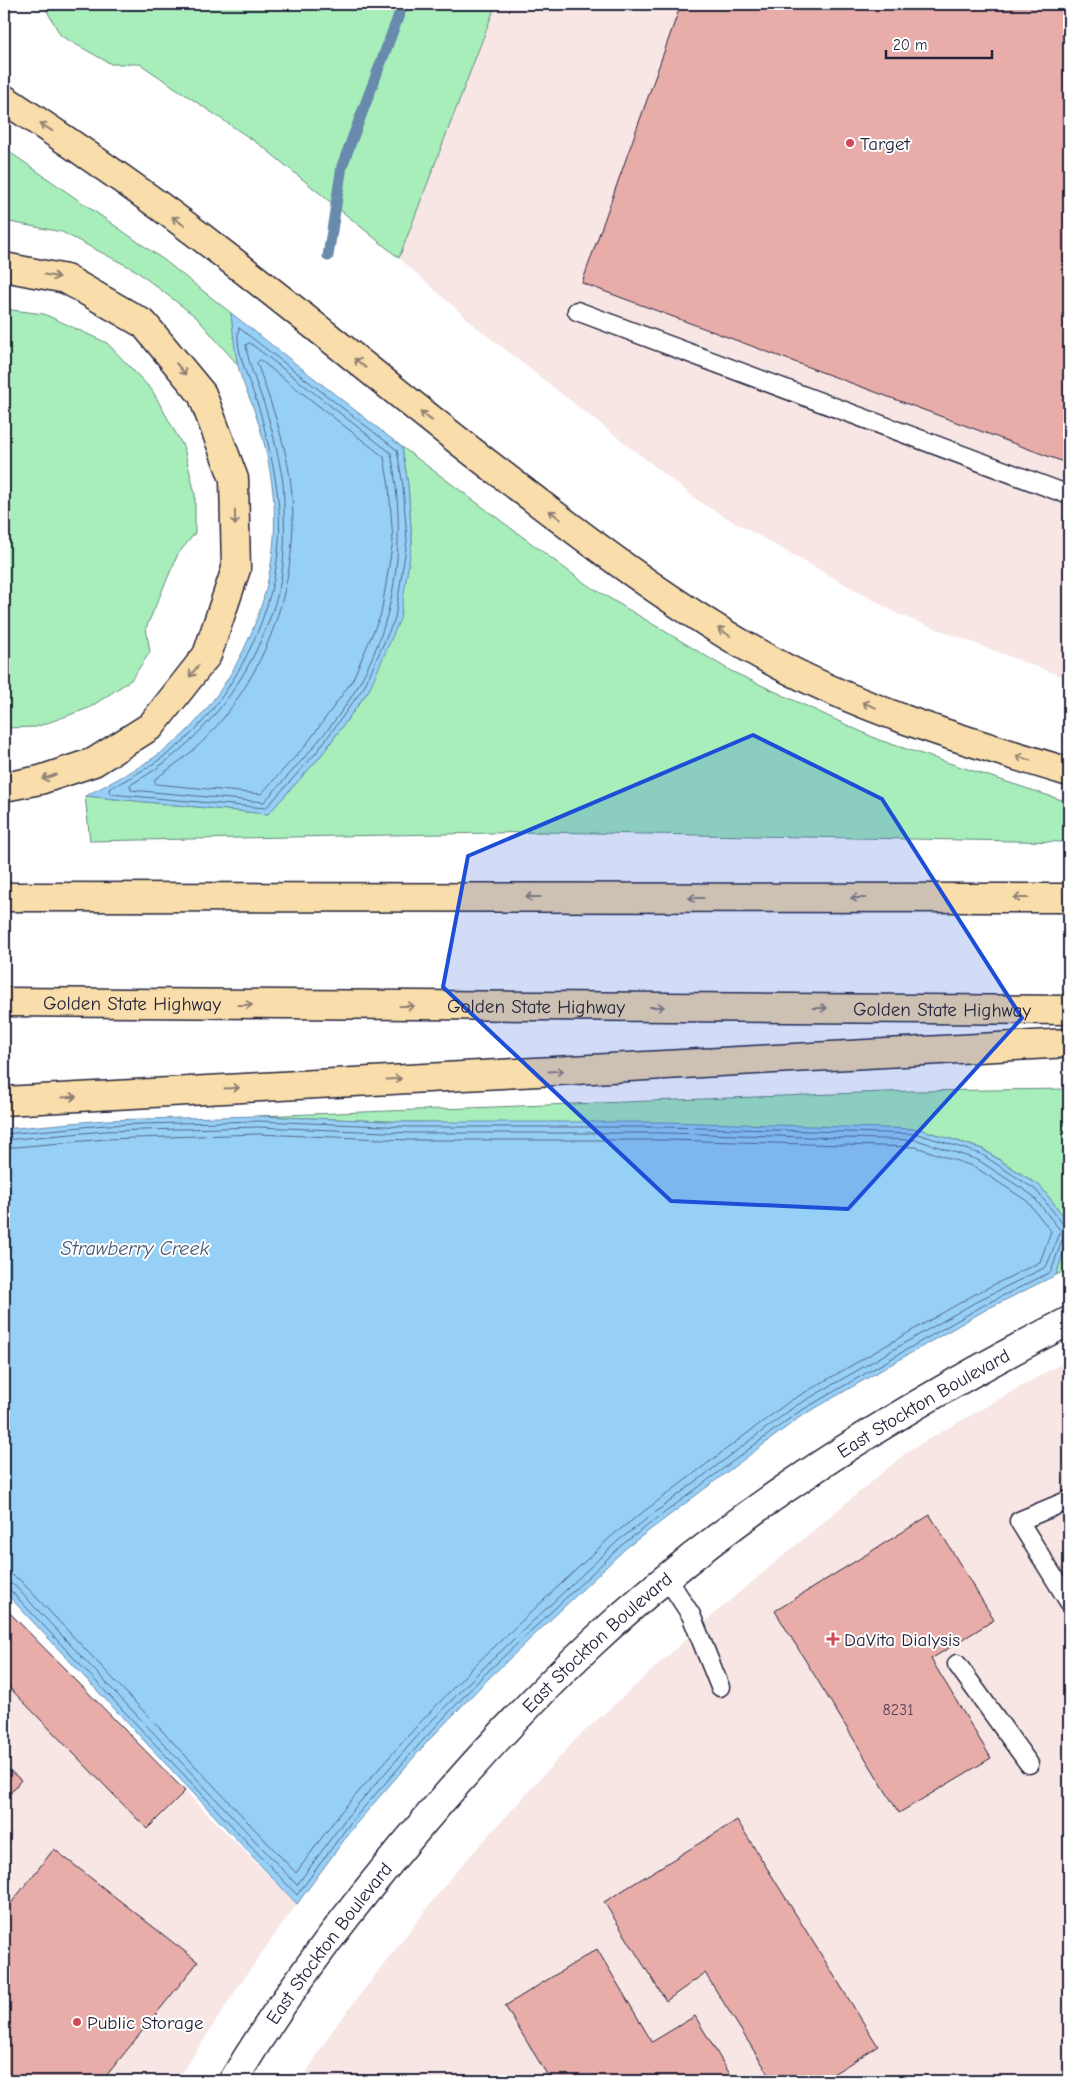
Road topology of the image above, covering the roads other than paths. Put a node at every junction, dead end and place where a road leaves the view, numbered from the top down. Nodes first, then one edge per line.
1 (4, 99) edge
2 (4, 267) edge
3 (577, 312) dead end
4 (1069, 495) edge
5 (1069, 772) edge
6 (4, 787) edge
7 (4, 897) edge
8 (1069, 898) edge
9 (4, 1002) edge
10 (1069, 1010) edge
11 (1069, 1043) edge
12 (4, 1101) edge
13 (1069, 1321) edge
14 (1069, 1500) edge
15 (667, 1578) junction
16 (1069, 1602) edge
17 (957, 1664) dead end
18 (720, 1687) dead end
19 (1029, 1764) dead end
20 (232, 2081) edge

5 -> 1 highway
2 -> 6 highway
3 - 4 lane
8 -> 7 highway
9 -> 10 highway, Golden State Highway
12 -> 11 highway
13 - 15 street, East Stockton Boulevard
14 - 16 lane
15 - 18 lane
15 - 20 street, East Stockton Boulevard
17 - 19 lane

